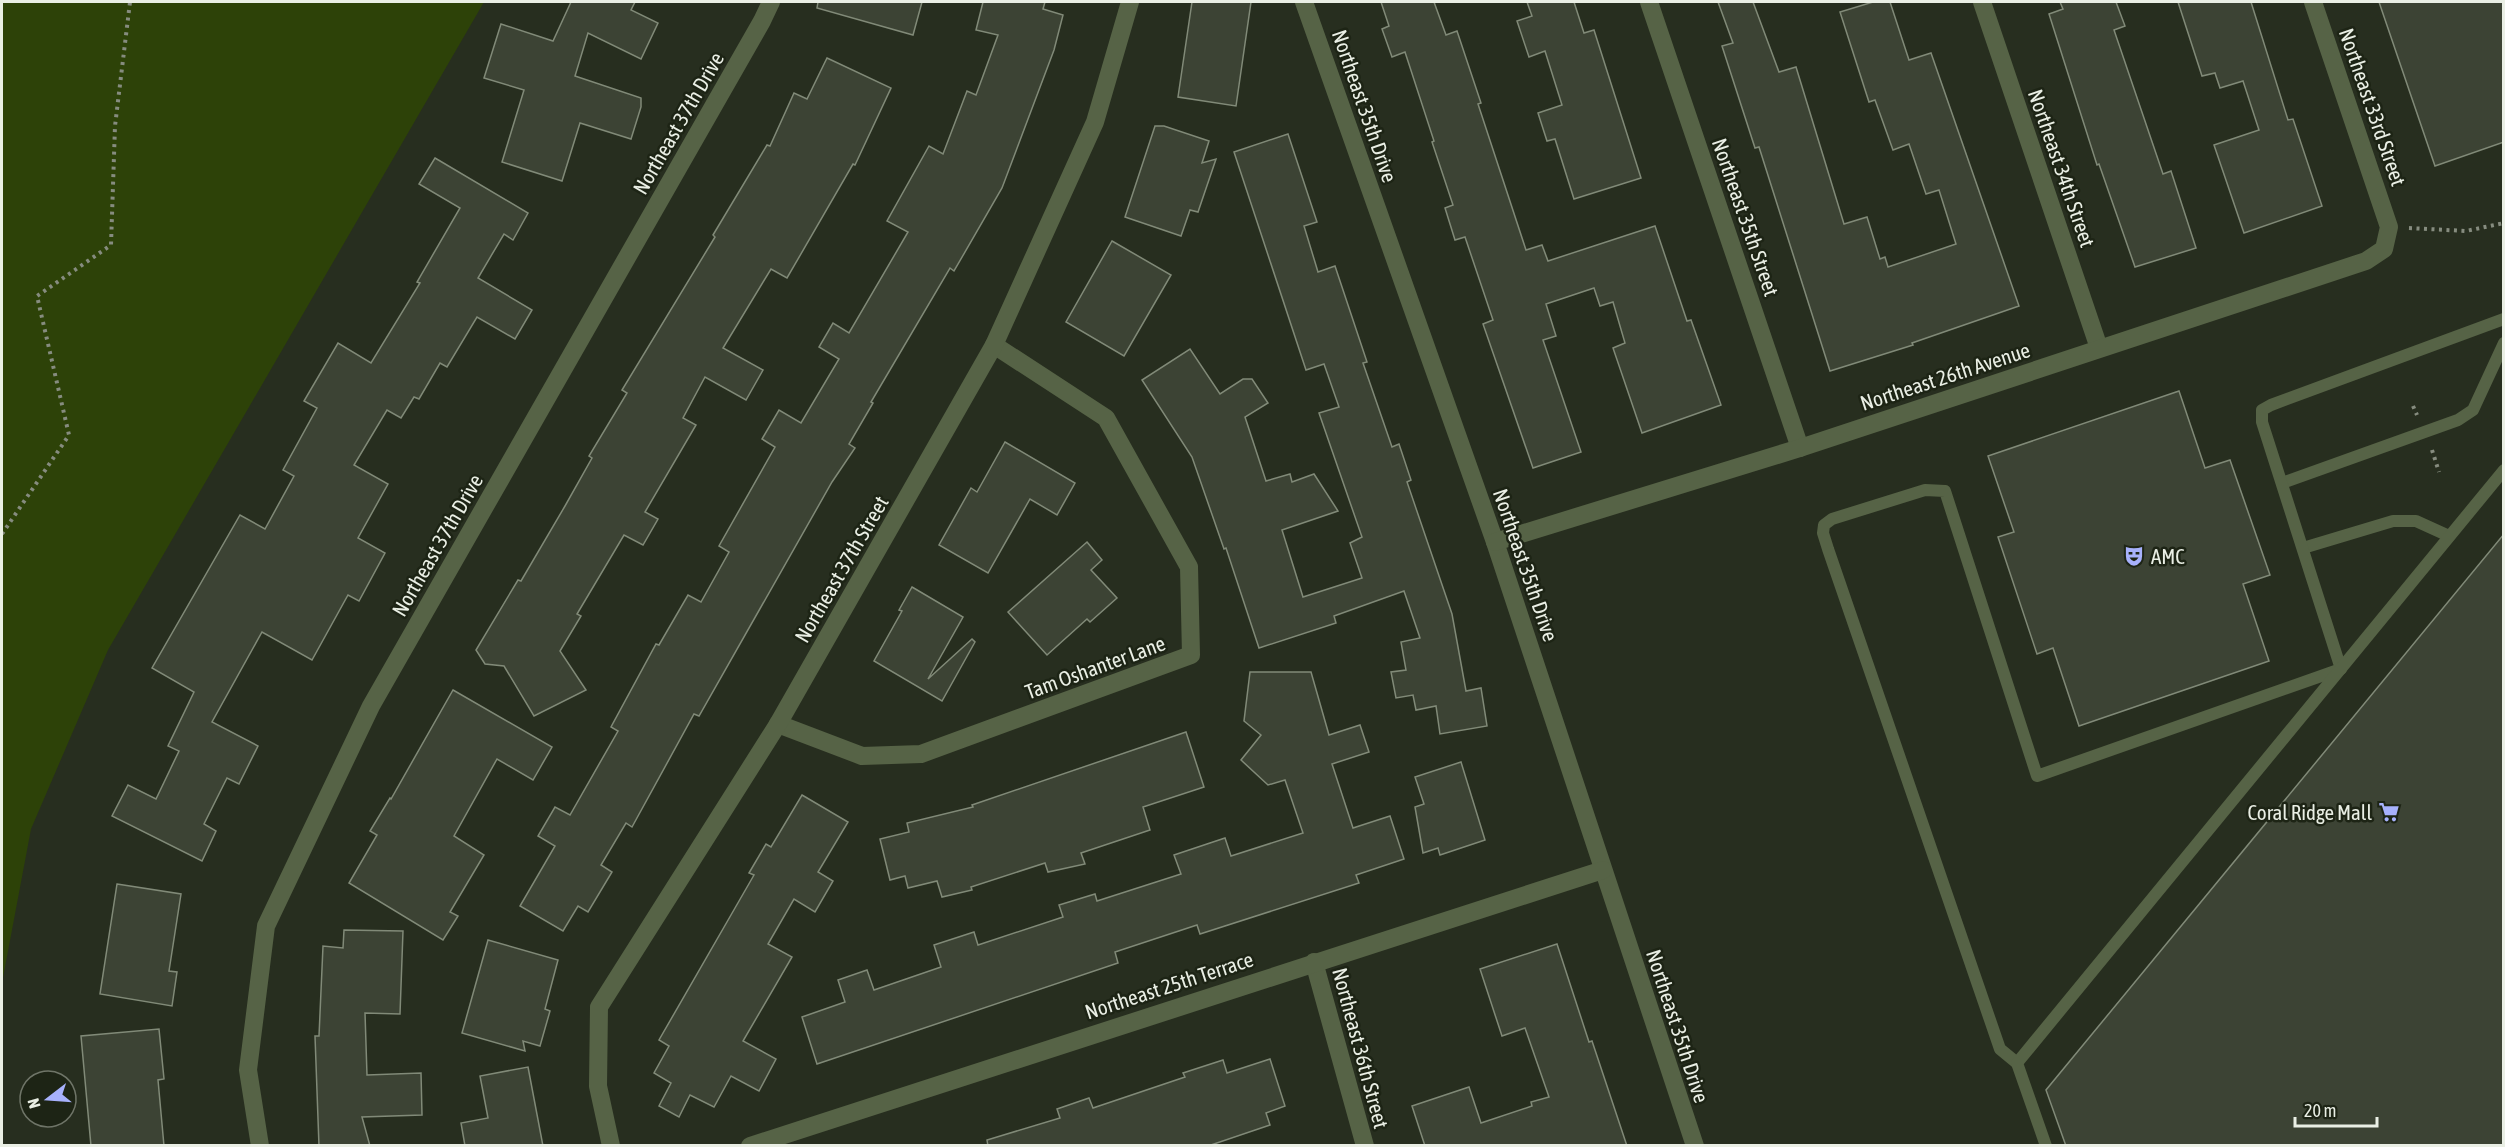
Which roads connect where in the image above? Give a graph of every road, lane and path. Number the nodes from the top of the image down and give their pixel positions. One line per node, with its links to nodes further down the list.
1 (130, 2): 17 (path)
2 (771, 2): 26 (street, Northeast 37th Drive)
3 (1130, 2): 12 (street, Northeast 37th Street)
4 (1304, 2): 19 (street, Northeast 35th Drive)
5 (1649, 2): 14 (street, Northeast 35th Street)
6 (1982, 2): 13 (street, Northeast 34th Street)
7 (2313, 2): 9 (street, Northeast 33rd Street)
8 (2504, 223): 9 (path)
9 (2389, 227): 13 (street, Northeast 26th Avenue)
10 (2504, 319): 16 (lane)
11 (2504, 343): 16 (lane)
12 (994, 345): 22 (street, Northeast 37th Street); 22 (street, Tam Oshanter Lane)
13 (2099, 348): 14 (street, Northeast 26th Avenue)
14 (1800, 448): 19 (street, Northeast 26th Avenue)
15 (2504, 470): 18 (lane)
16 (2282, 483): 20 (lane)
17 (2, 534)
18 (2449, 536): 20 (lane); 21 (lane)
19 (1495, 542): 23 (street, Northeast 35th Drive)
20 (2302, 548): 21 (lane)
21 (2341, 669): 25 (lane); 25 (lane)
22 (778, 724): 27 (street, Northeast 37th Street)
23 (1603, 870): 24 (street, Northeast 25th Terrace); 30 (street, Northeast 35th Drive)
24 (1314, 962): 28 (street, Northeast 25th Terrace); 29 (street, Northeast 36th Street)
25 (2017, 1063): 31 (lane)
26 (260, 1146)
27 (611, 1146)
28 (750, 1146)
29 (1365, 1146)
30 (1695, 1146)
31 (2046, 1146)

